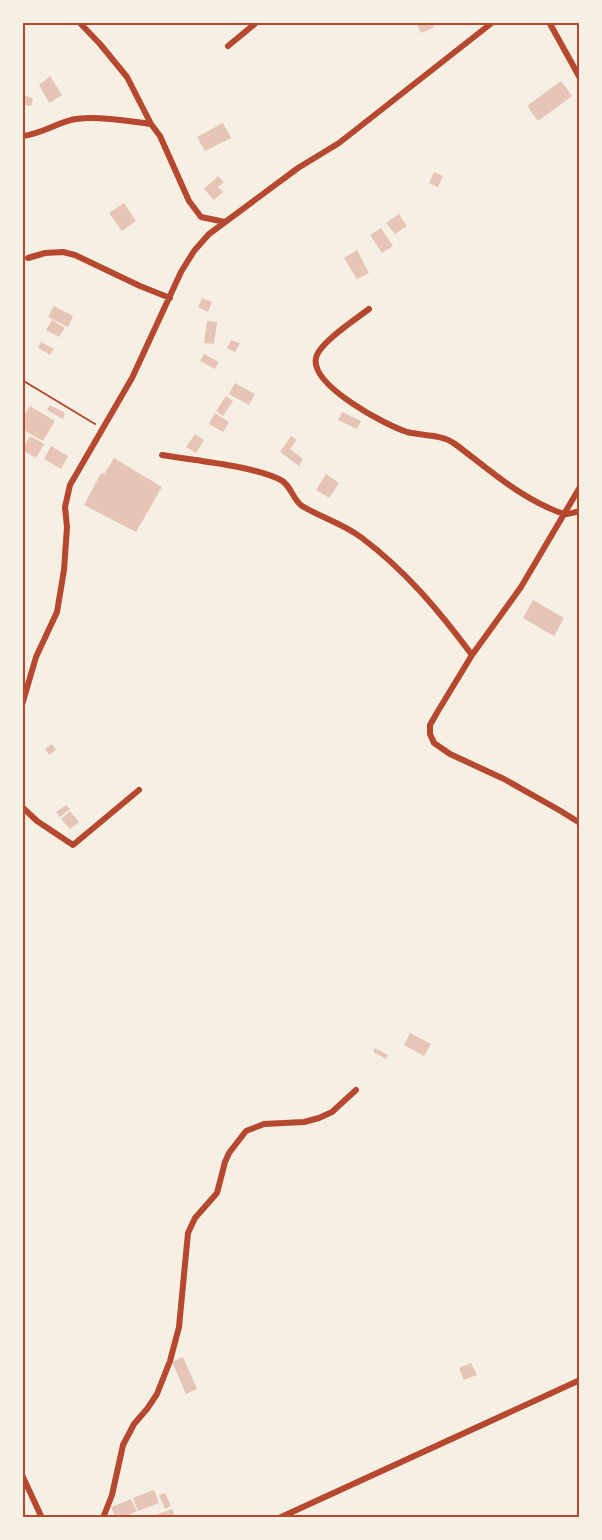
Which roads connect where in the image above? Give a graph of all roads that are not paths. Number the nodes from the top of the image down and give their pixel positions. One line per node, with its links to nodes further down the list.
1 (79, 22): 8 (street)
2 (257, 22): 6 (street)
3 (493, 22): 5 (street)
4 (549, 22): 7 (street)
5 (485, 25): 10 (street)
6 (228, 46)
7 (579, 78)
8 (151, 124): 9 (street); 10 (street)
9 (22, 136)
10 (225, 222): 12 (street)
11 (28, 258): 12 (street)
12 (170, 298): 19 (street)
13 (369, 309): 17 (street)
14 (162, 455): 18 (street)
15 (579, 487): 17 (street)
16 (579, 511): 17 (street)
17 (564, 514): 18 (street)
18 (472, 655): 22 (street)
19 (22, 705)
20 (139, 790): 21 (street)
21 (22, 807)
22 (579, 823)
23 (356, 1090): 27 (street)
24 (579, 1380): 28 (street)
25 (22, 1475): 26 (street)
26 (42, 1518)
27 (103, 1518)
28 (279, 1518)

